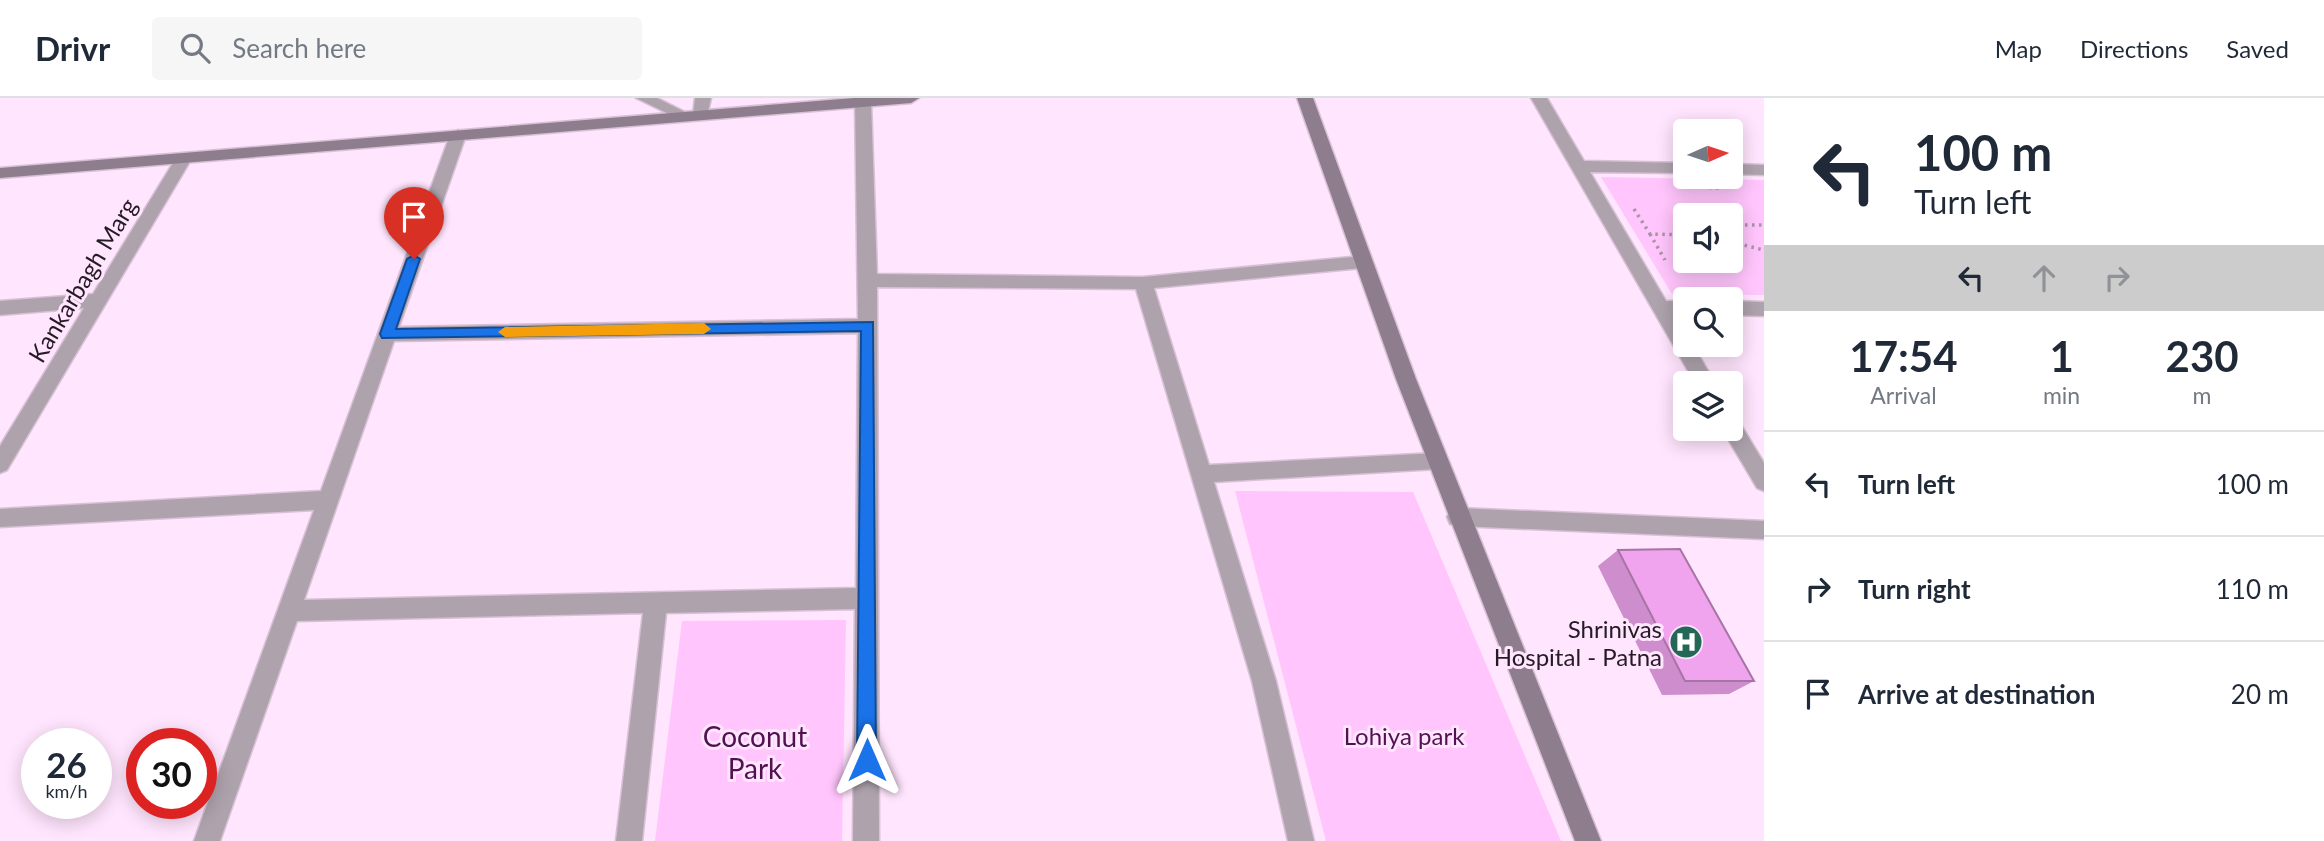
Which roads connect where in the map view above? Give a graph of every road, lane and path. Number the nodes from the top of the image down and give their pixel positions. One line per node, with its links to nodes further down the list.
1 (644, 98): 7 (street)
2 (911, 98): 5 (street)
3 (1305, 98): 22 (street)
4 (1539, 98): 10 (street)
5 (863, 102): 6 (street); 24 (street)
6 (702, 106): 7 (street)
7 (683, 115): 8 (street)
8 (458, 135): 9 (street); 33 (street)
9 (184, 158): 14 (street); 26 (street, Kankarbagh Marg)
10 (1577, 166): 11 (street); 27 (street)
11 (1673, 168)
12 (1743, 169): 13 (street)
13 (1764, 170)
14 (0, 173)
15 (1631, 204): 18 (path)
16 (1743, 225): 17 (path)
17 (1764, 225)
18 (1650, 234): 19 (path); 23 (path)
19 (1673, 235)
20 (1743, 245): 21 (path)
21 (1764, 250)
22 (1362, 262): 25 (street); 36 (street)
23 (1668, 267)
24 (868, 280): 25 (street); 32 (street)
25 (1143, 283): 38 (street)
26 (98, 300): 28 (street); 37 (street, Kankarbagh Marg)
27 (1660, 307): 29 (street); 34 (street)
28 (0, 308)
29 (1673, 308)
30 (1743, 308): 31 (street)
31 (1764, 309)
32 (868, 326): 33 (street); 44 (street)
33 (387, 334): 40 (street)
34 (1698, 371)
35 (1740, 441): 39 (street)
36 (1437, 461): 38 (street); 41 (street)
37 (0, 464)
38 (1201, 474): 50 (street)
39 (1764, 482)
40 (329, 500): 42 (street); 46 (street)
41 (1458, 517): 43 (street); 51 (street)
42 (0, 518)
43 (1764, 530)
44 (868, 598): 45 (street); 49 (street)
45 (656, 603): 46 (street); 48 (street)
46 (290, 611): 47 (street)
47 (207, 841)
48 (629, 841)
49 (866, 841)
50 (1301, 841)
51 (1588, 841)

